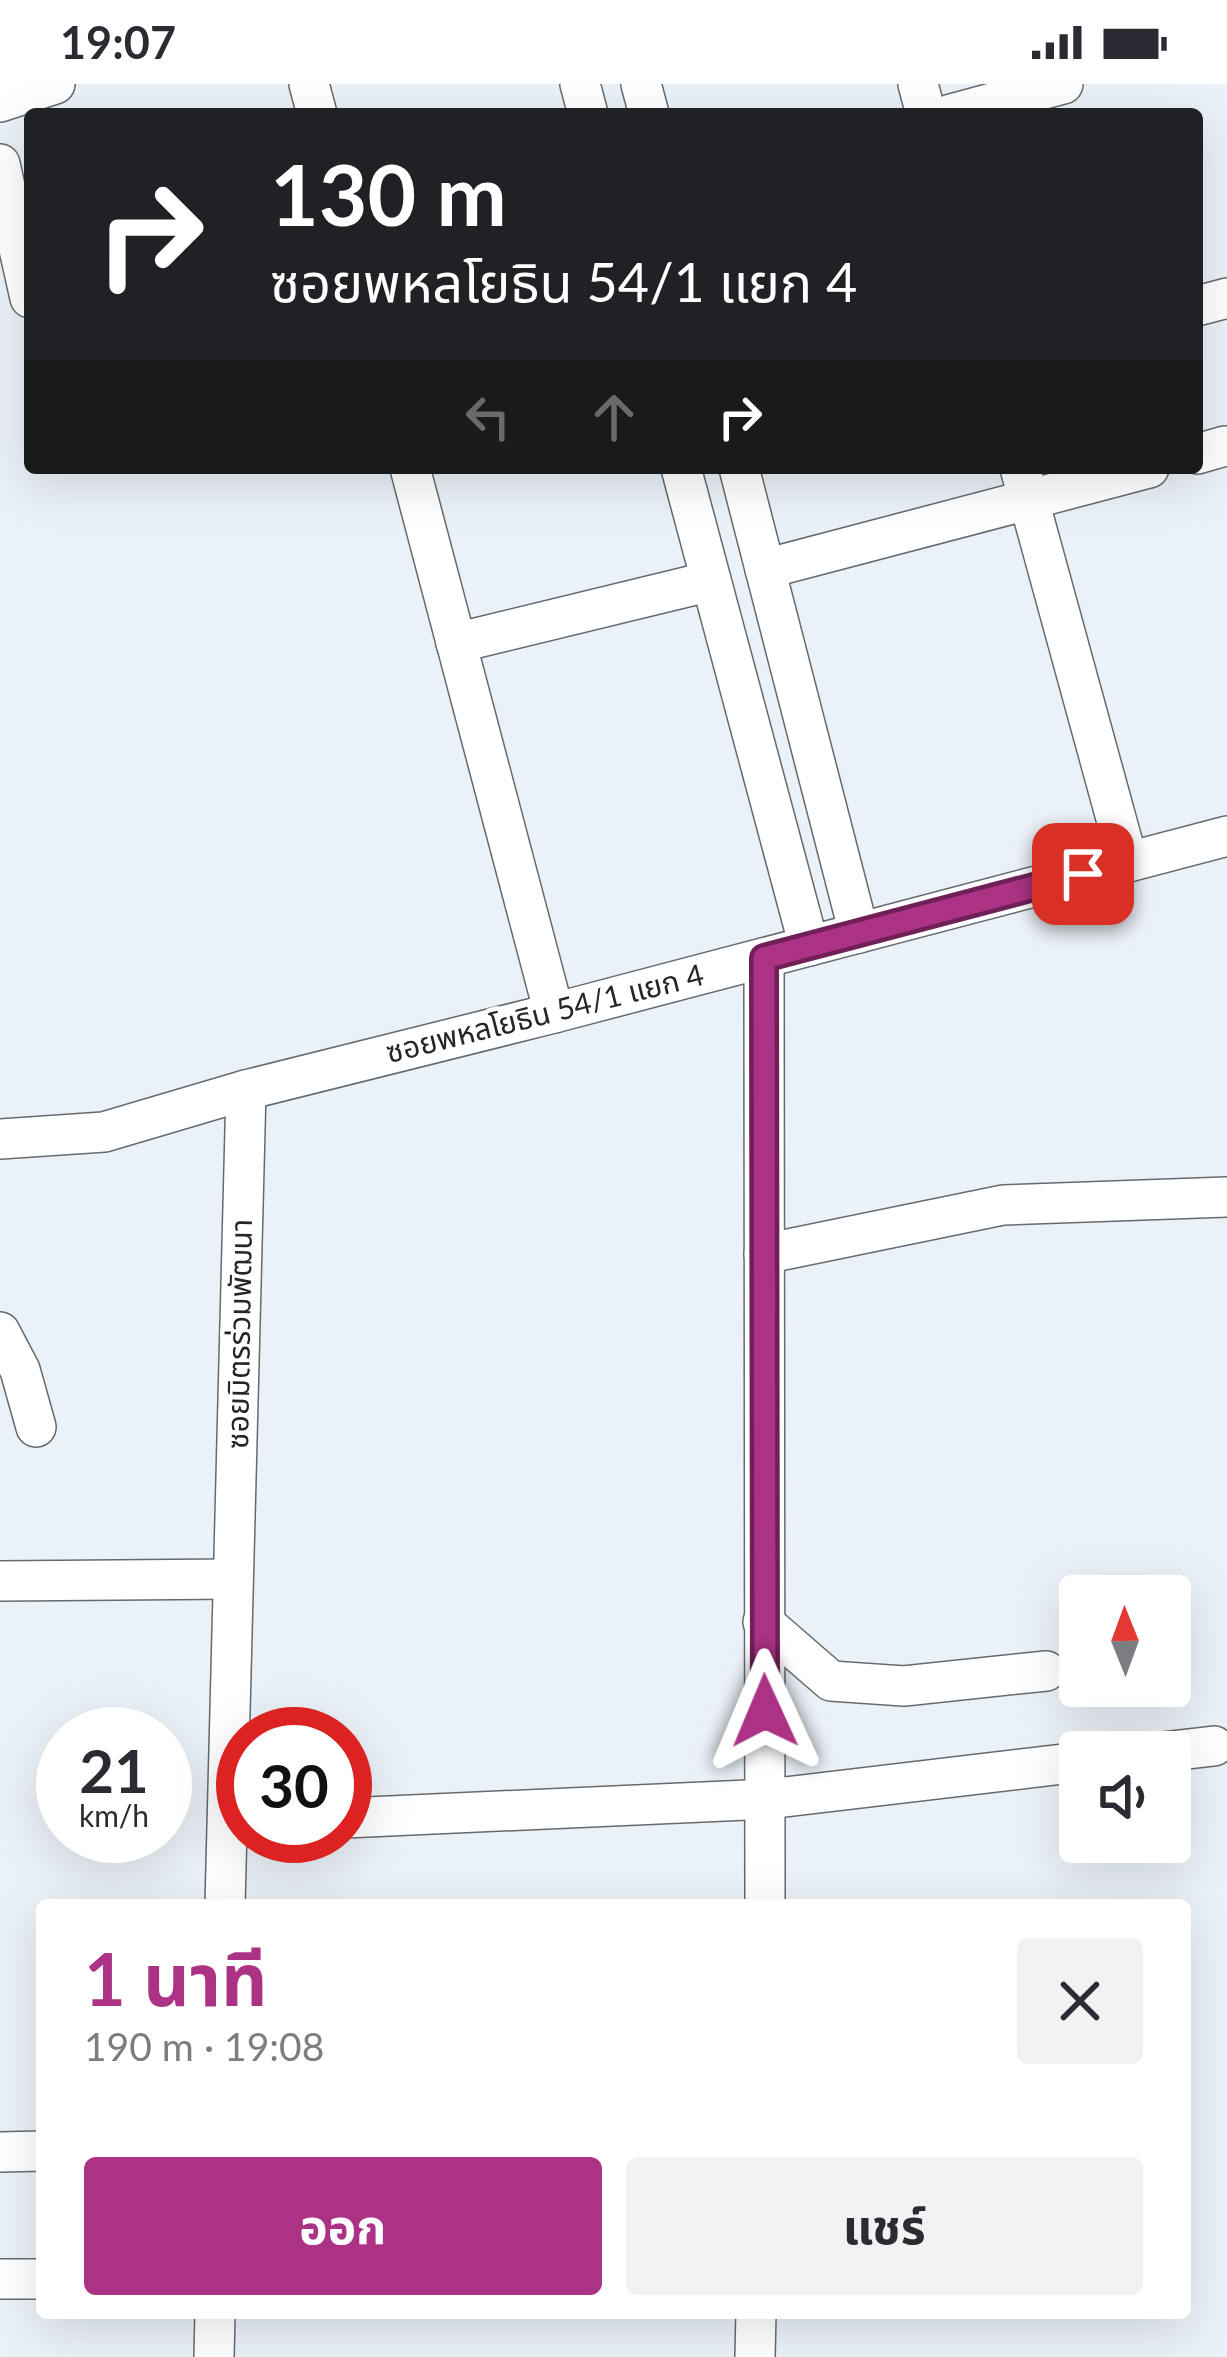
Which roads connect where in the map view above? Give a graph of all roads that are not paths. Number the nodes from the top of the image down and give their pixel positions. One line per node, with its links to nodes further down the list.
1 (55, 84): 3 (street)
2 (1063, 84): 4 (street)
3 (0, 102)
4 (973, 108)
5 (0, 164): 6 (street)
6 (24, 271)
7 (412, 474): 14 (street)
8 (684, 474): 13 (street)
9 (741, 474): 12 (street)
10 (1105, 474): 11 (street)
11 (1024, 485): 12 (street); 18 (street)
12 (765, 569): 15 (street)
13 (711, 581): 14 (street); 16 (street)
14 (456, 643): 22 (street)
15 (829, 818): 16 (street); 19 (street)
16 (778, 832): 20 (street)
17 (1227, 836): 18 (street, ซอยพหลโยธิน 54/1 แยก 4)
18 (1128, 862): 19 (street, ซอยพหลโยธิน 54/1 แยก 4)
19 (859, 933): 20 (street, ซอยพหลโยธิน 54/1 แยก 4)
20 (809, 946): 21 (street, ซอยพหลโยธิน 54/1 แยก 4)
21 (764, 958): 22 (street, ซอยพหลโยธิน 54/1 แยก 4); 26 (street)
22 (554, 1013): 23 (street, ซอยพหลโยธิน 54/1 แยก 4)
23 (246, 1090): 24 (street, ซอยพหลโยธิน 54/1 แยก 4); 29 (street, ซอยมิตรร่วมพัฒนา)
24 (0, 1138)
25 (1227, 1197): 26 (street)
26 (764, 1254): 31 (street)
27 (0, 1332): 28 (street)
28 (36, 1427)
29 (233, 1579): 30 (street); 33 (street, ซอยมิตรร่วมพัฒนา)
30 (0, 1582)
31 (763, 1622): 32 (street); 37 (street)
32 (1046, 1671)
33 (234, 1707)
34 (1214, 1746): 35 (street)
35 (1191, 1749)
36 (1059, 1764): 37 (street)
37 (768, 1799): 38 (street); 41 (street)
38 (372, 1817)
39 (230, 1863): 40 (street, ซอยมิตรร่วมพัฒนา)
40 (226, 1899)
41 (765, 1899)
42 (36, 2150): 43 (street)
43 (0, 2152)
44 (0, 2279): 45 (street)
45 (36, 2279)
46 (215, 2319): 48 (street)
47 (756, 2319): 49 (street)
48 (214, 2357)
49 (755, 2357)

